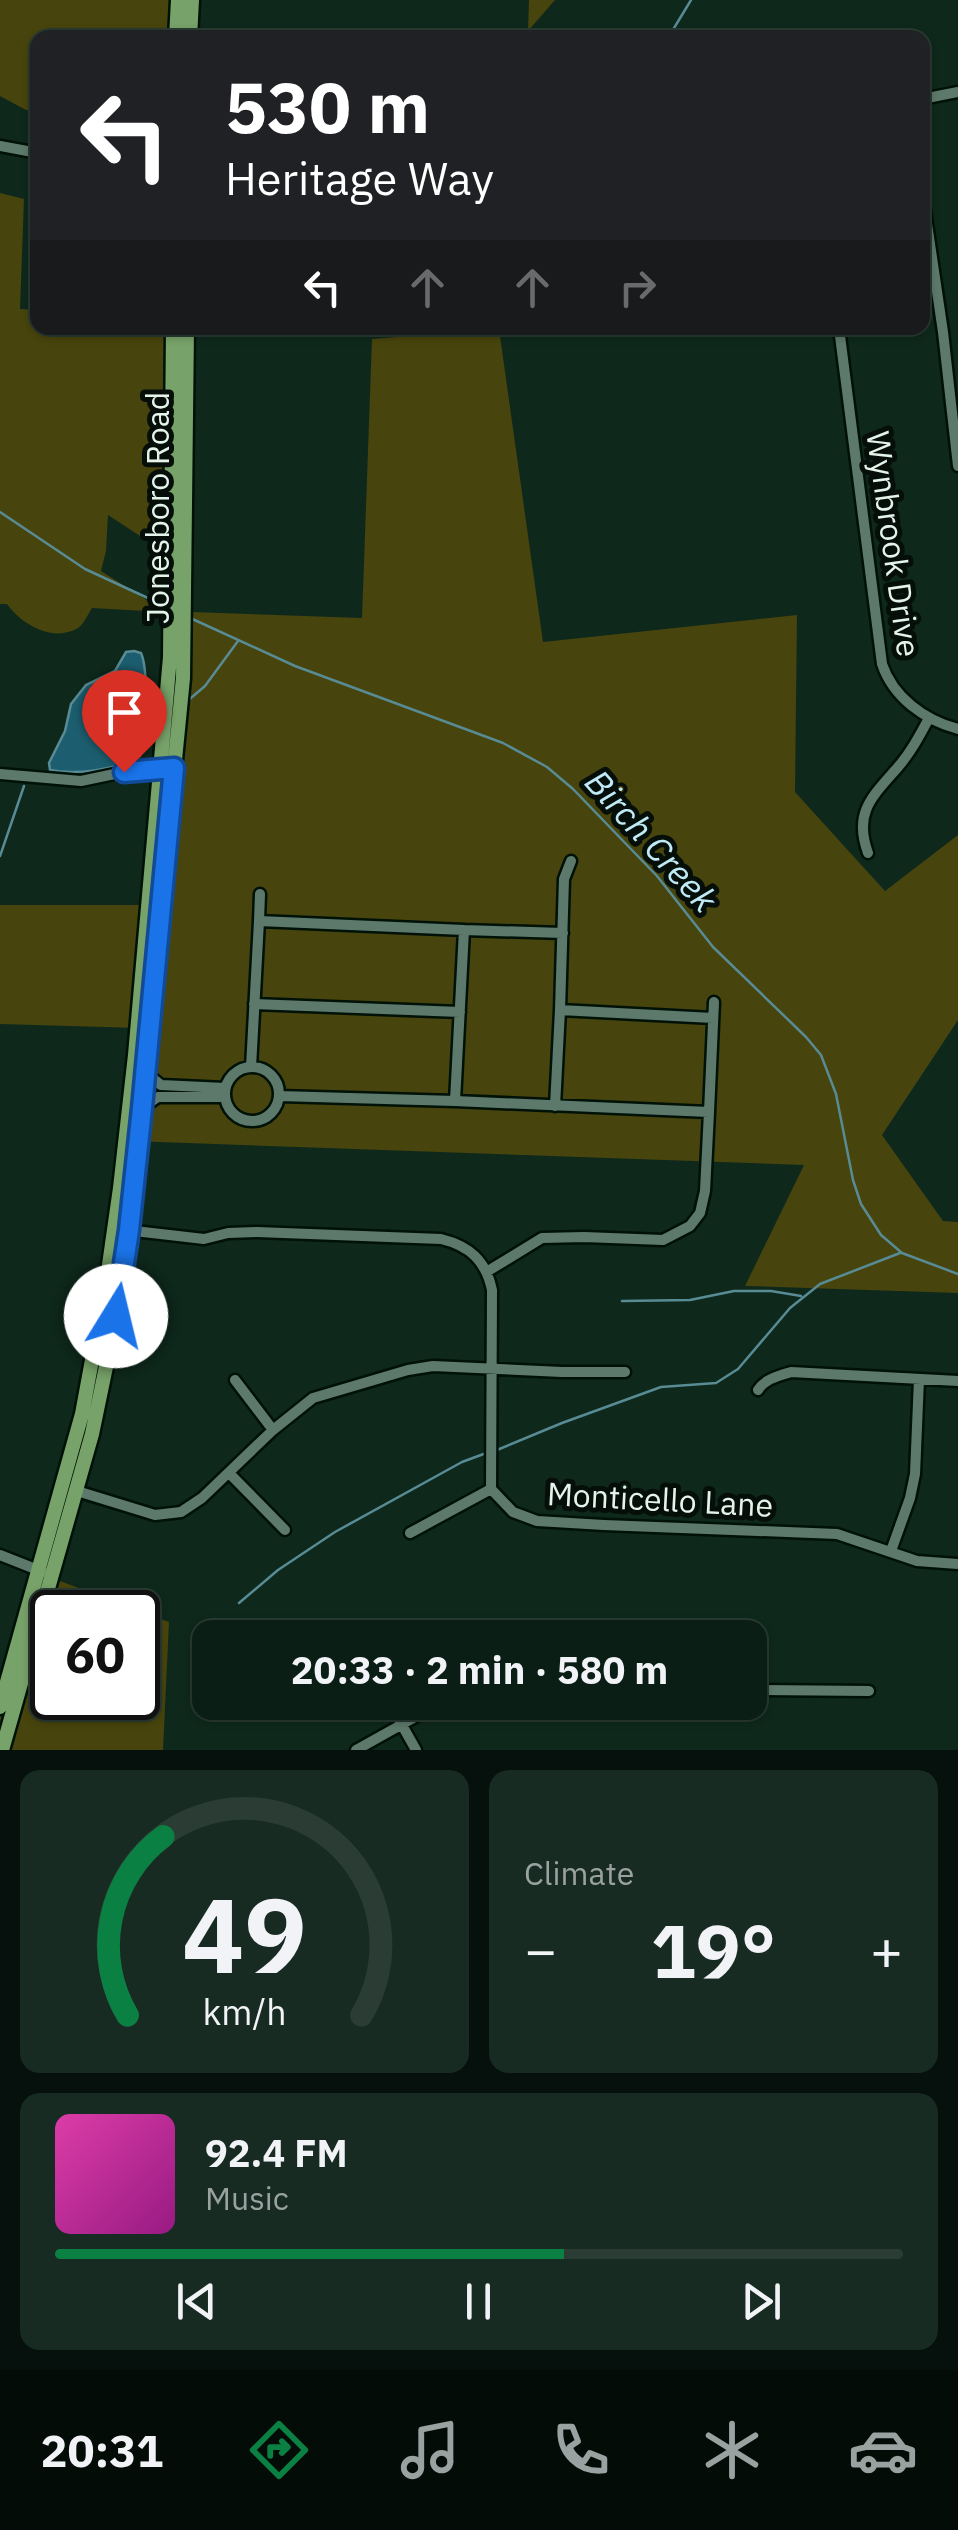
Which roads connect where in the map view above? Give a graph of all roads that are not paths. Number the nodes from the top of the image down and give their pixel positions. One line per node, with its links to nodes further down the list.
1 (178, 0): 3 (main road)
2 (192, 0): 4 (main road)
3 (176, 30)
4 (190, 30)
5 (958, 92): 6 (street)
6 (930, 98)
7 (0, 146): 8 (street)
8 (30, 151)
9 (930, 244): 13 (street)
10 (173, 335): 16 (main road, Jonesboro Road)
11 (187, 335): 16 (main road, Jonesboro Road)
12 (840, 335): 14 (street, Wynbrook Drive)
13 (958, 466)
14 (928, 718): 15 (street, Wynbrook Drive); 18 (street)
15 (958, 729)
16 (168, 768): 17 (street); 30 (main road, Jonesboro Road); 37 (main road, Jonesboro Road)
17 (0, 774)
18 (868, 854)
19 (571, 862): 23 (street)
20 (260, 894): 21 (street)
21 (260, 920): 22 (street); 25 (street)
22 (464, 930): 23 (street); 27 (street)
23 (562, 933): 26 (street)
24 (714, 1002): 28 (street)
25 (254, 1004): 27 (street); 29 (street)
26 (560, 1010): 28 (street); 34 (street)
27 (460, 1012): 33 (street)
28 (714, 1018): 36 (street)
29 (251, 1067): 31 (street); 32 (street)
30 (146, 1073): 31 (street); 35 (main road, Jonesboro Road)
31 (225, 1093): 32 (street); 35 (street)
32 (279, 1096): 33 (street)
33 (456, 1101): 34 (street)
34 (555, 1106): 36 (street)
35 (142, 1108): 37 (main road, Jonesboro Road)
36 (709, 1112): 38 (street)
37 (122, 1230): 38 (street); 48 (main road, Jonesboro Road); 54 (main road, Jonesboro Road)
38 (488, 1270): 39 (street)
39 (491, 1368): 40 (street); 45 (street); 47 (street)
40 (625, 1372)
41 (234, 1380): 45 (street)
42 (920, 1380): 43 (street); 44 (street); 51 (street)
43 (958, 1381)
44 (758, 1390)
45 (273, 1430): 46 (street)
46 (229, 1474): 48 (street); 49 (street)
47 (491, 1490): 50 (street); 51 (street, Monticello Lane)
48 (77, 1491): 54 (main road, Jonesboro Road)
49 (285, 1530)
50 (410, 1533)
51 (892, 1551): 53 (street, Monticello Lane)
52 (0, 1555): 54 (street)
53 (958, 1564)
54 (46, 1573): 57 (main road, Jonesboro Road); 61 (main road, Jonesboro Road)
55 (767, 1690): 56 (street)
56 (869, 1692)
57 (0, 1707)
58 (398, 1720): 60 (street)
59 (408, 1720): 60 (street)
60 (400, 1724): 62 (street); 63 (street)
61 (2, 1750)
62 (356, 1750)
63 (416, 1750)

